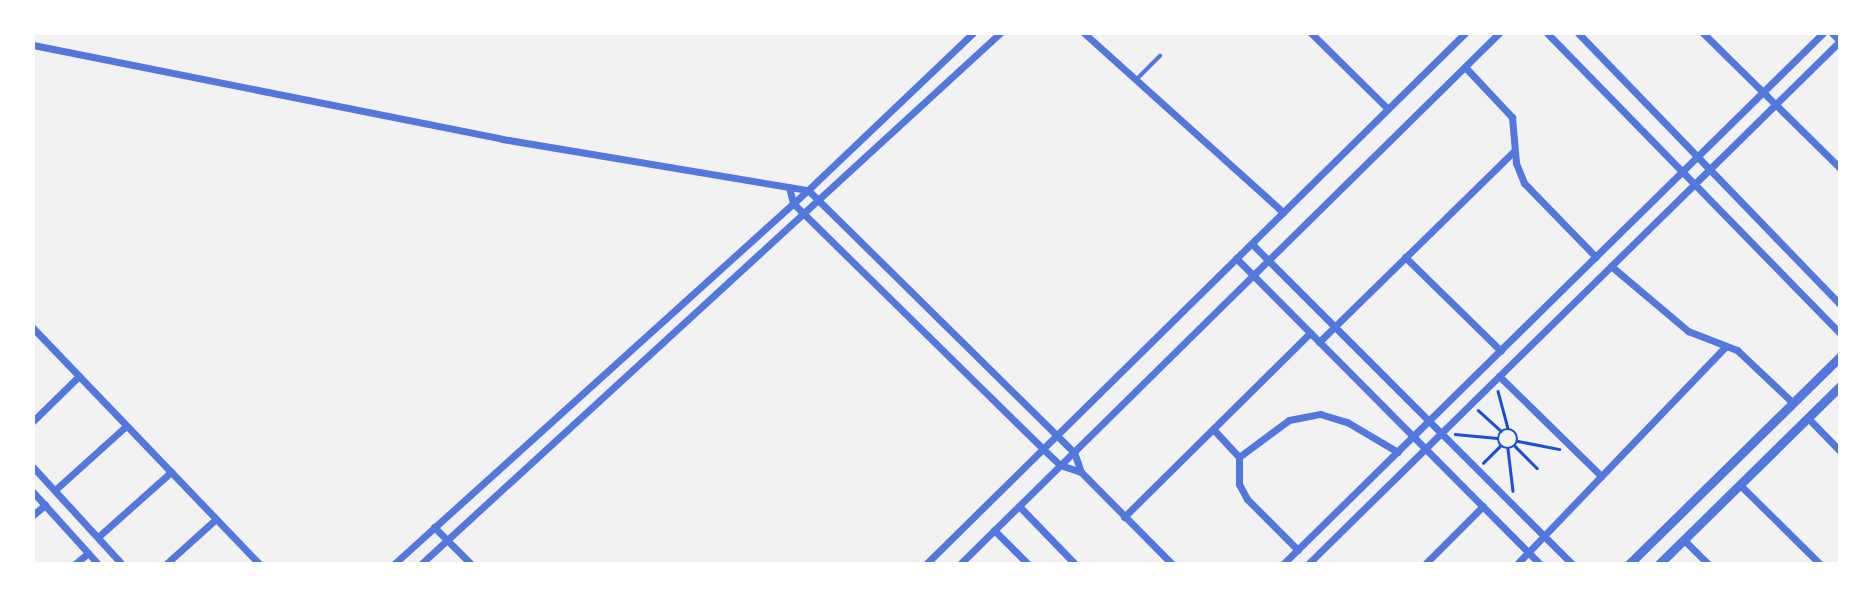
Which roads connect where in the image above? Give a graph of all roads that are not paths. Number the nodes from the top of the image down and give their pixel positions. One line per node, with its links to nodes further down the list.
1 (973, 33): 27 (street)
2 (1000, 33): 28 (street)
3 (1084, 33): 16 (street)
4 (1311, 33): 19 (street)
5 (1465, 33): 19 (street)
6 (1499, 33): 15 (street)
7 (1547, 33): 24 (street)
8 (1578, 33): 21 (street)
9 (1703, 33): 17 (street)
10 (1824, 33): 17 (street)
11 (1832, 33): 12 (street)
12 (1840, 41): 18 (street)
13 (33, 46): 26 (street)
14 (1160, 56): 16 (lane)
15 (1465, 67): 20 (street); 36 (street)
16 (1136, 80): 30 (street)
17 (1763, 93): 18 (street); 21 (street)
18 (1775, 104): 22 (street); 23 (street)
19 (1387, 108): 30 (street)
20 (1514, 151): 33 (street); 34 (street)
21 (1698, 157): 23 (street); 24 (street)
22 (1840, 168)
23 (1709, 169): 25 (street); 39 (street)
24 (1682, 172): 25 (street); 34 (street)
25 (1694, 184): 37 (street); 43 (street)
26 (789, 187): 27 (street); 29 (street)
27 (808, 190): 28 (street); 29 (street)
28 (821, 200): 31 (street); 58 (street)
29 (793, 203): 31 (street); 80 (street)
30 (1283, 212): 32 (street)
31 (804, 215): 60 (street); 84 (street)
32 (1252, 244): 35 (street); 36 (street)
33 (1405, 257): 40 (street); 46 (street)
34 (1597, 257): 46 (street)
35 (1237, 258): 38 (street); 58 (street)
36 (1267, 259): 38 (street); 40 (street)
37 (1611, 266): 45 (street); 49 (street)
38 (1251, 274): 42 (street); 63 (street)
39 (1840, 304)
40 (1335, 327): 44 (street); 54 (street)
41 (33, 328): 48 (street)
42 (1310, 333): 44 (street); 56 (street)
43 (1840, 333)
44 (1319, 342): 59 (street)
45 (1726, 346): 51 (street); 70 (street)
46 (1501, 351): 54 (street)
47 (1840, 357): 51 (street)
48 (79, 376): 53 (street); 55 (street)
49 (1497, 378): 57 (street); 70 (street)
50 (1840, 386): 52 (street)
51 (1793, 403): 108 (street)
52 (1808, 418): 62 (street); 71 (street)
53 (33, 421)
54 (1429, 421): 57 (street); 59 (street)
55 (126, 426): 68 (street); 72 (street)
56 (1213, 429): 65 (street); 78 (street)
57 (1441, 433): 61 (street); 82 (street)
58 (1057, 435): 60 (street); 63 (street)
59 (1413, 436): 61 (street); 64 (street)
60 (1043, 449): 66 (street); 98 (street)
61 (1425, 449): 76 (street); 89 (street)
62 (1840, 451)
63 (1074, 452): 66 (street); 69 (street)
64 (1398, 452): 65 (street); 86 (street)
65 (1239, 457): 86 (street)
66 (1060, 466): 69 (street); 75 (street)
67 (33, 467): 72 (street)
68 (171, 472): 79 (street); 83 (street)
69 (1081, 472): 78 (street)
70 (1601, 476): 82 (street)
71 (1740, 485): 85 (street); 111 (street)
72 (55, 490): 83 (street)
73 (33, 492): 74 (street)
74 (45, 505): 77 (street); 88 (street)
75 (1019, 506): 81 (street); 101 (street)
76 (1483, 506): 87 (street); 104 (street)
77 (33, 515)
78 (1124, 517): 102 (street)
79 (216, 519): 93 (street); 94 (street)
80 (434, 527): 84 (street); 95 (street)
81 (994, 530): 99 (street); 100 (street)
82 (1544, 536): 87 (street); 107 (street)
83 (98, 537): 92 (street)
84 (447, 540): 96 (street); 97 (street)
85 (1684, 540): 109 (street); 110 (street)
86 (1298, 550): 103 (street)
87 (1528, 552): 105 (street); 106 (street)
88 (88, 553): 90 (street); 91 (street)
89 (1314, 562)
90 (75, 564)
91 (98, 564)
92 (122, 564)
93 (166, 564)
94 (258, 564)
95 (394, 564)
96 (421, 564)
97 (471, 564)
98 (926, 564)
99 (960, 564)
100 (1028, 564)
101 (1075, 564)
102 (1172, 564)
103 (1283, 564)
104 (1425, 564)
105 (1517, 564)
106 (1540, 564)
107 (1572, 564)
108 (1629, 564)
109 (1660, 564)
110 (1708, 564)
111 (1820, 564)

